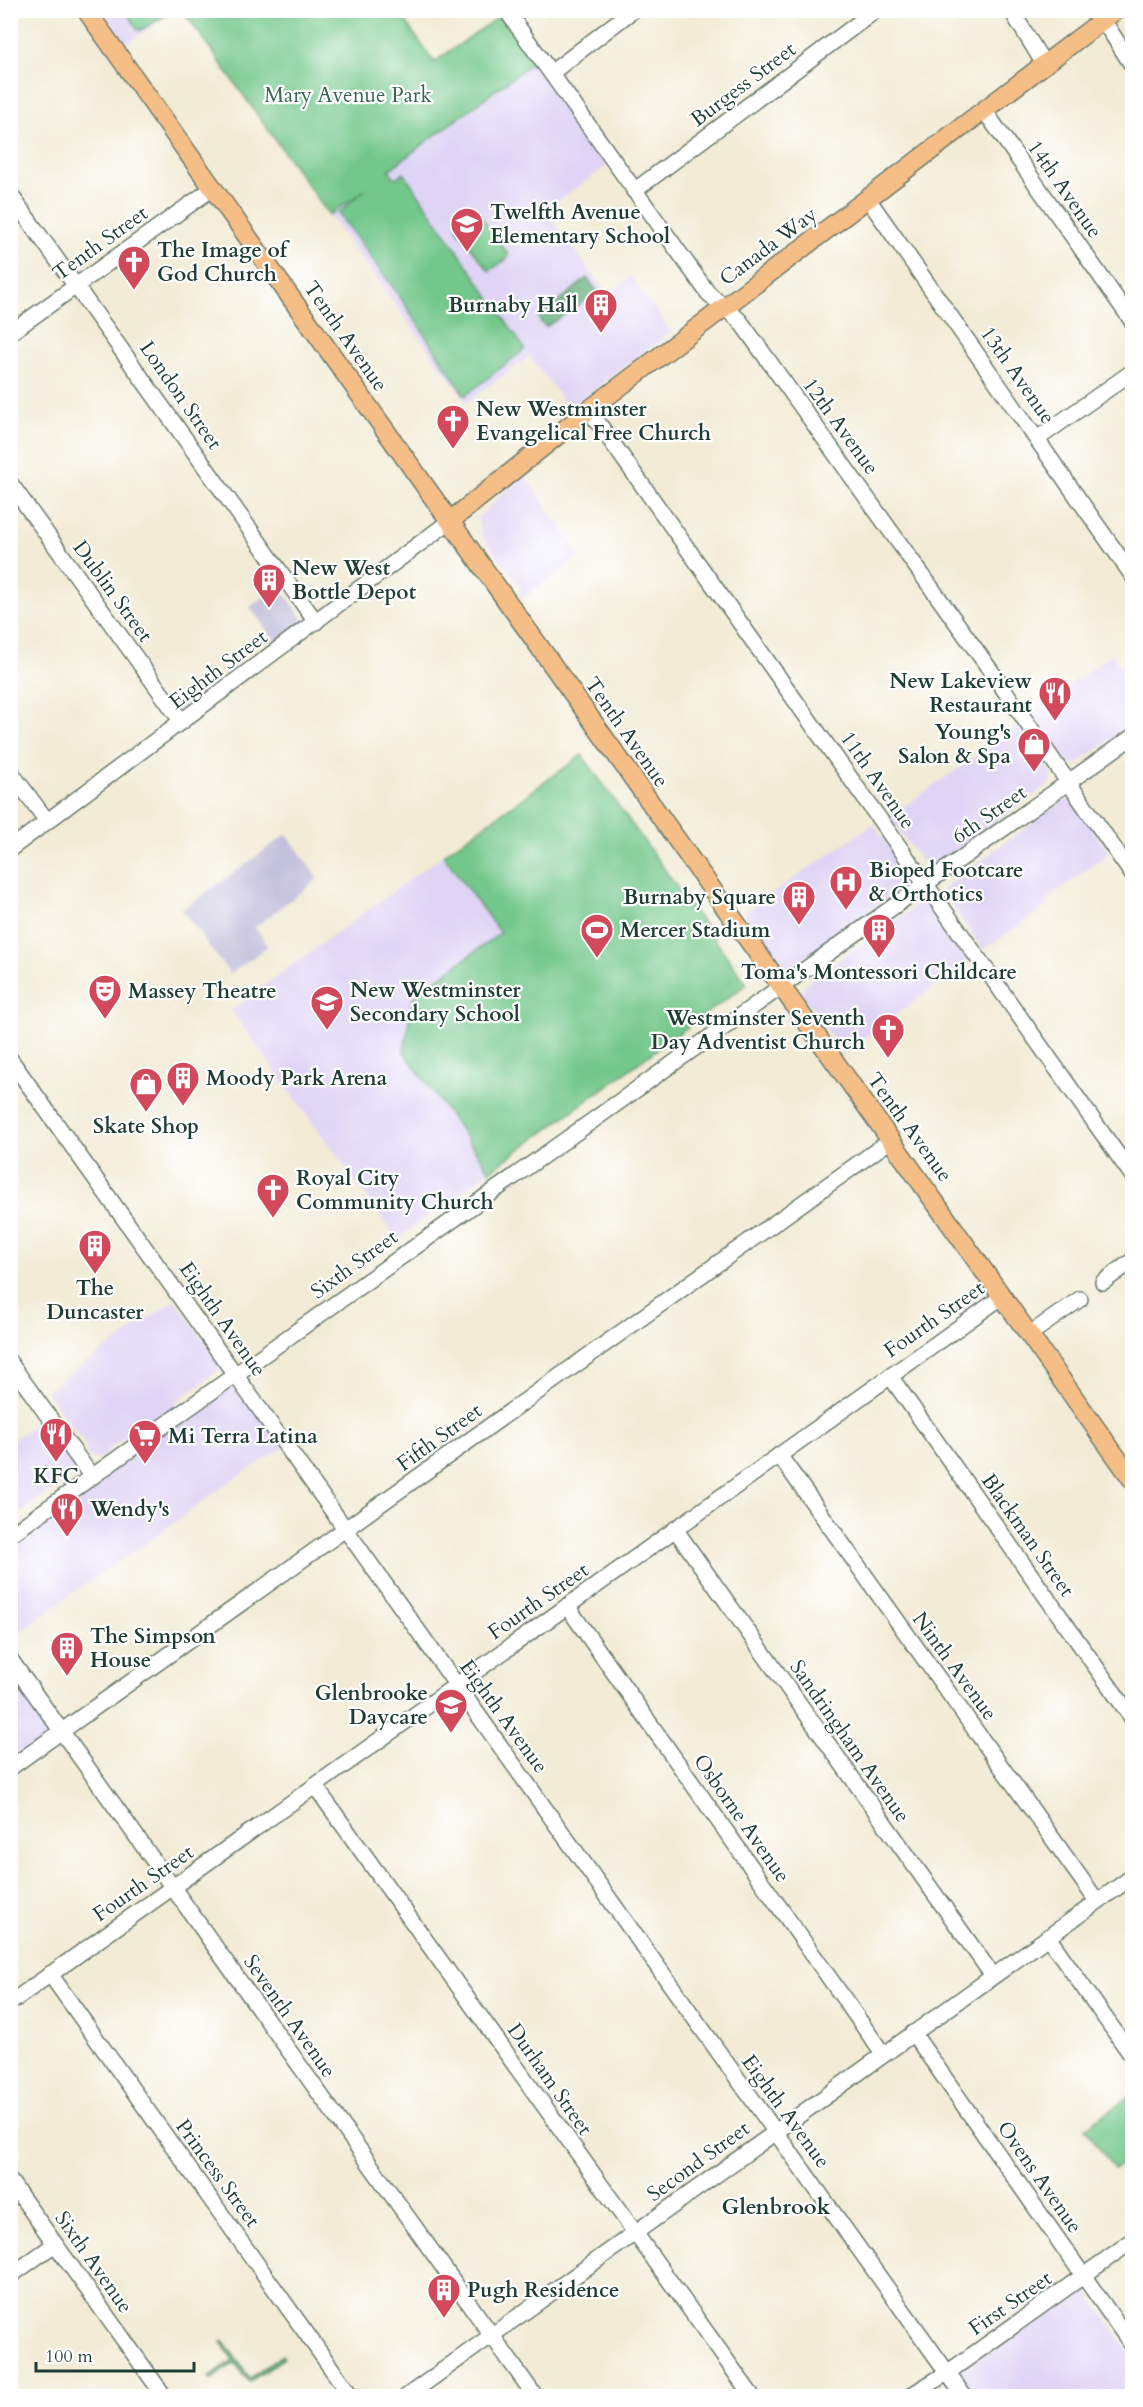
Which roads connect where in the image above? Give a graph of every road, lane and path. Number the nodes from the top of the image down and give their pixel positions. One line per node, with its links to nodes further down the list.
1 (86, 10): 11 (main road, Tenth Avenue)
2 (506, 10): 9 (street, 12th Avenue)
3 (633, 10): 9 (street)
4 (876, 10): 12 (street, Burgess Street)
5 (1011, 10): 7 (street)
6 (1109, 15): 7 (main road, Canada Way); 8 (street)
7 (1044, 64): 10 (main road, Canada Way)
8 (1132, 65)
9 (551, 73): 12 (street, 12th Avenue)
10 (984, 110): 14 (main road, Canada Way); 17 (street, 14th Avenue)
11 (213, 188): 15 (street, Tenth Street); 23 (main road, Tenth Avenue)
12 (634, 191): 16 (street, 12th Avenue)
13 (10, 194): 15 (street, London Street)
14 (868, 199): 16 (main road, Canada Way); 21 (street, 13th Avenue)
15 (77, 285): 18 (street, Tenth Street); 25 (street, London Street)
16 (724, 308): 20 (main road, Canada Way); 29 (street, 12th Avenue)
17 (1132, 321)
18 (10, 333)
19 (1132, 372): 21 (street)
20 (589, 410): 23 (main road, Canada Way); 33 (street, 11th Avenue)
21 (1037, 440): 24 (street, 13th Avenue)
22 (10, 483): 26 (street, Dublin Street)
23 (450, 521): 25 (street, Eighth Street); 34 (main road, Tenth Avenue)
24 (1132, 575)
25 (316, 622): 26 (street, Eighth Street)
26 (182, 722): 30 (street, Eighth Street)
27 (1132, 737): 29 (street, 6th Street)
28 (10, 771): 30 (street)
29 (1068, 782): 32 (street, 12th Avenue); 33 (street, 6th Street)
30 (47, 821): 31 (street, Eighth Street)
31 (10, 849)
32 (1132, 874)
33 (926, 884): 34 (street, 6th Street); 37 (street, 11th Avenue)
34 (780, 986): 36 (main road, Tenth Avenue); 44 (street, Sixth Street)
35 (10, 1059): 44 (street, Eighth Avenue)
36 (891, 1140): 40 (main road, Tenth Avenue); 49 (street, Fifth Street)
37 (1132, 1175)
38 (1132, 1261): 39 (street)
39 (1103, 1282)
40 (1003, 1296): 42 (main road, Tenth Avenue); 45 (street, Fourth Street)
41 (1080, 1299): 42 (street)
42 (1030, 1334): 48 (main road, Tenth Avenue)
43 (10, 1363): 47 (street)
44 (237, 1374): 47 (street, Sixth Street); 49 (street, Eighth Avenue)
45 (890, 1376): 46 (street, Fourth Street); 55 (street, Blackman Street)
46 (779, 1455): 50 (street, Fourth Street); 61 (street, Ninth Avenue)
47 (92, 1477): 51 (street, Sixth Street)
48 (1132, 1479)
49 (347, 1528): 54 (street, Eighth Avenue); 56 (street, Fifth Street)
50 (675, 1530): 52 (street, Fourth Street); 64 (street, Sandringham Avenue)
51 (10, 1535)
52 (567, 1606): 54 (street, Fourth Street); 67 (street, Osborne Avenue)
53 (10, 1659): 56 (street, Seventh Avenue)
54 (456, 1685): 58 (street, Fourth Street); 69 (street, Eighth Avenue)
55 (1132, 1718)
56 (61, 1732): 57 (street, Fifth Street); 60 (street, Seventh Avenue)
57 (10, 1768)
58 (315, 1786): 60 (street, Fourth Street); 71 (street, Durham Street)
59 (1132, 1876): 61 (street, Second Street)
60 (173, 1887): 63 (street, Fourth Street); 76 (street, Seventh Avenue)
61 (1097, 1901): 62 (street, Second Street)
62 (1048, 1937): 64 (street, Second Street); 68 (street)
63 (50, 1974): 65 (street, Fourth Street); 80 (street, Princess Street)
64 (993, 1976): 66 (street, Second Street)
65 (10, 2003)
66 (913, 2033): 67 (street, Second Street); 75 (street, Ovens Avenue)
67 (883, 2054): 69 (street, Second Street)
68 (1132, 2056)
69 (775, 2132): 71 (street, Second Street); 78 (street, Eighth Avenue)
70 (10, 2181): 73 (street, Sixth Avenue)
71 (633, 2233): 76 (street, Second Street); 83 (street, Durham Street)
72 (1132, 2241): 75 (street, First Street)
73 (55, 2244): 74 (street); 79 (street, Sixth Avenue)
74 (10, 2276)
75 (1084, 2276): 77 (street, Ovens Avenue); 78 (street, First Street)
76 (492, 2336): 81 (street, Second Street); 82 (street, Seventh Avenue)
77 (1132, 2345)
78 (947, 2373): 84 (street, First Street); 85 (street, Eighth Avenue)
79 (164, 2397)
80 (351, 2397)
81 (407, 2397)
82 (535, 2397)
83 (752, 2397)
84 (910, 2397)
85 (964, 2397)

